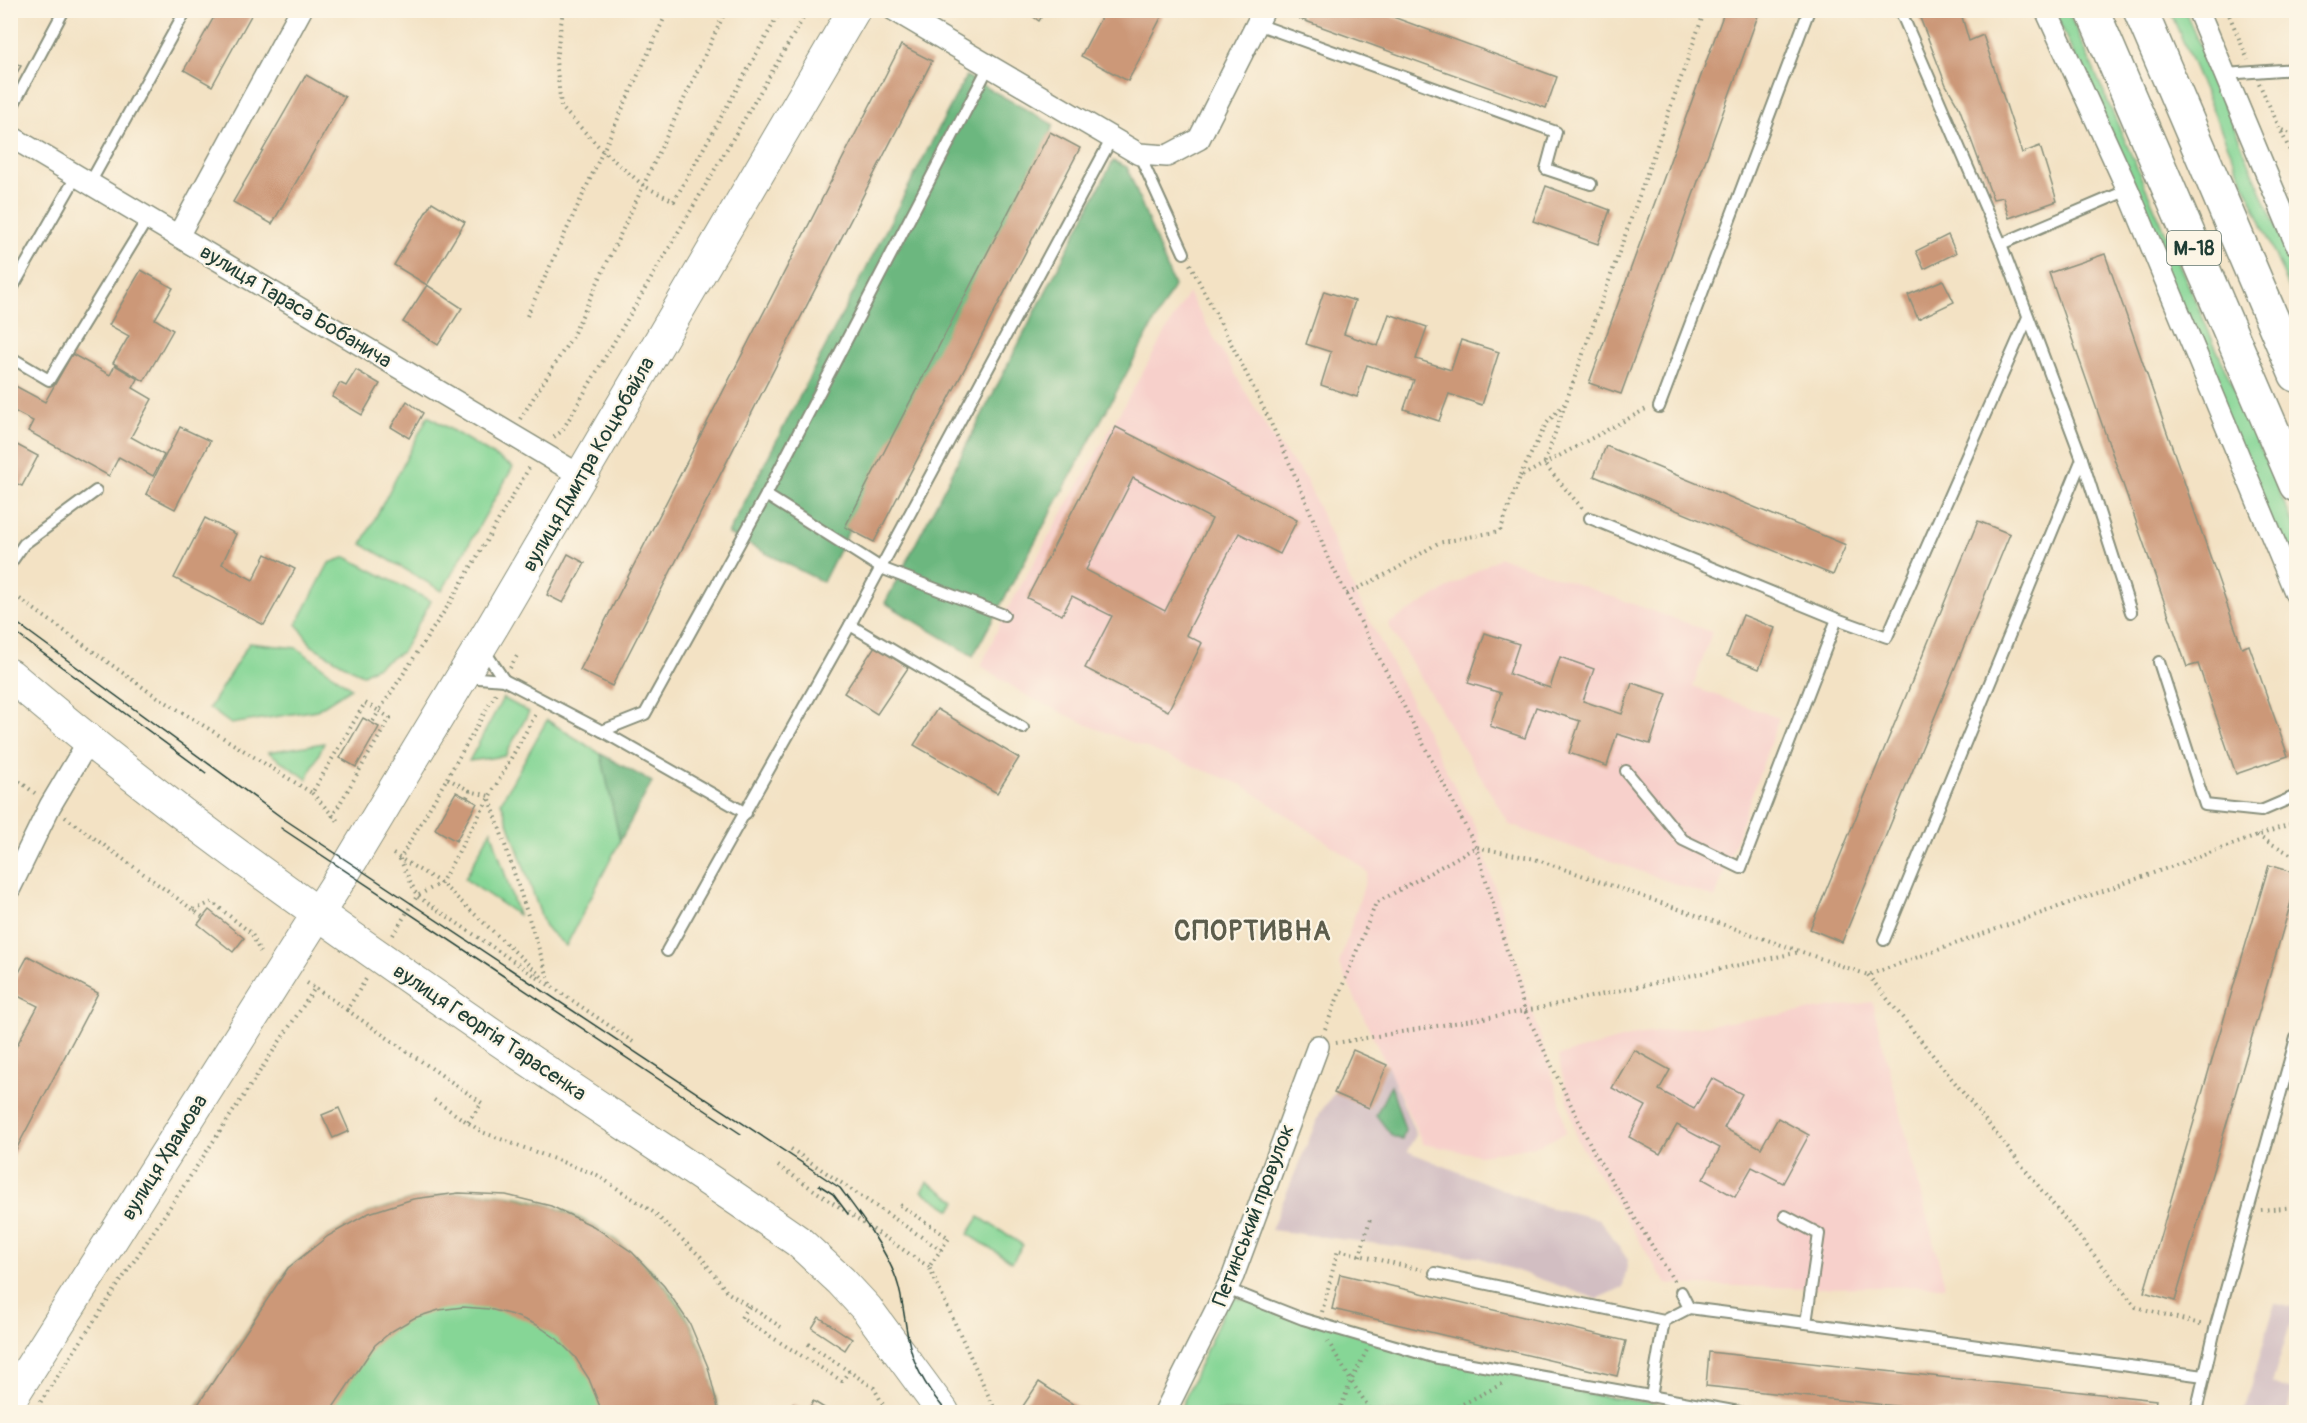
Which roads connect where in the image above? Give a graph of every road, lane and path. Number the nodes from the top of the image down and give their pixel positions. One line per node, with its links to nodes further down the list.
1 (64, 10): 22 (lane)
2 (186, 10): 29 (lane)
3 (301, 10): 34 (street)
4 (563, 10): 27 (path)
5 (668, 10): 27 (path)
6 (726, 10): 31 (path)
7 (782, 10): 31 (path)
8 (808, 10): 47 (path)
9 (854, 10): 50 (main road, вулиця Дмитра Коцюбайла)
10 (894, 10): 19 (street)
11 (1705, 10): 44 (path)
12 (1809, 10): 45 (lane)
13 (1899, 10): 35 (lane)
14 (2046, 10): 32 (street)
15 (2092, 10): 52 (main road, М-18)
16 (2140, 10): 42 (main road, М-18)
17 (2198, 10): 21 (street)
18 (1261, 17): 28 (street); 30 (lane)
19 (989, 66): 26 (street); 54 (lane)
20 (2296, 69): 21 (lane)
21 (2225, 74): 36 (street)
22 (10, 111)
23 (2282, 130): 25 (path)
24 (10, 136): 29 (street, вулиця Тараса Бобанича)
25 (2296, 137)
26 (1112, 138): 28 (street); 57 (lane)
27 (603, 151): 31 (path); 39 (path)
28 (1138, 154): 37 (lane)
29 (83, 179): 33 (street, вулиця Тараса Бобанича); 38 (lane)
30 (1591, 184)
31 (644, 186): 46 (path)
32 (2128, 190): 35 (lane); 59 (street)
33 (148, 218): 34 (street, вулиця Тараса Бобанича); 41 (lane)
34 (178, 236): 46 (street, вулиця Тараса Бобанича)
35 (2001, 244): 40 (lane)
36 (2296, 244)
37 (1184, 253): 58 (path)
38 (10, 292)
39 (527, 315)
40 (2028, 317): 48 (lane); 63 (lane)
41 (10, 357)
42 (2296, 375)
43 (1650, 398): 49 (path)
44 (1567, 401): 49 (path); 51 (path)
45 (1659, 407)
46 (510, 435): 47 (street, вулиця Тараса Бобанича)
47 (537, 451): 50 (street, вулиця Тараса Бобанича); 72 (path)
48 (2082, 459): 61 (lane); 101 (lane)
49 (1544, 464): 51 (path); 55 (path)
50 (581, 476): 65 (main road, вулиця Дмитра Коцюбайла)
51 (1520, 477): 58 (path)
52 (2296, 485)
53 (96, 491): 56 (lane)
54 (766, 495): 57 (lane); 75 (lane)
55 (1590, 518): 63 (lane)
56 (10, 564)
57 (881, 568): 62 (lane); 64 (lane)
58 (1347, 594): 90 (path)
59 (2296, 594)
60 (11, 595): 81 (path)
61 (2131, 612)
62 (1004, 615)
63 (1837, 619): 77 (lane)
64 (850, 625): 74 (lane); 86 (lane)
65 (481, 645): 69 (main road, вулиця Дмитра Коцюбайла); 70 (lane)
66 (518, 654): 70 (path)
67 (2159, 662): 83 (lane)
68 (10, 675): 76 (main road, вулиця Георгія Тарасенка)
69 (462, 676): 70 (lane); 98 (main road, вулиця Дмитра Коцюбайла)
70 (504, 680): 71 (lane); 79 (path)
71 (544, 701): 75 (lane); 82 (path)
72 (379, 711): 73 (path); 81 (path); 87 (path)
73 (372, 723)
74 (1023, 728)
75 (602, 731): 86 (lane)
76 (88, 742): 85 (street); 98 (main road, вулиця Георгія Тарасенка)
77 (1626, 771)
78 (10, 774): 85 (path)
79 (447, 778): 80 (path); 93 (path)
80 (470, 791): 82 (path); 84 (path)
81 (312, 793): 87 (path)
82 (489, 796): 94 (path); 108 (path)
83 (2296, 796)
84 (466, 797)
85 (50, 806): 95 (street); 97 (path)
86 (746, 813): 102 (lane)
87 (332, 817): 88 (path)
88 (338, 821)
89 (2257, 836): 92 (path)
90 (1476, 847): 111 (path); 114 (path)
91 (393, 854): 93 (path)
92 (2296, 856)
93 (400, 859): 94 (path); 96 (path)
94 (441, 884): 96 (path); 108 (path)
95 (10, 888)
96 (417, 896): 100 (path); 108 (path)
97 (194, 910): 99 (path); 104 (path)
98 (318, 914): 144 (main road, вулиця Храмова); 147 (main road, вулиця Георгія Тарасенка)
99 (203, 917)
100 (393, 935)
101 (1884, 940)
102 (667, 951)
103 (1801, 951): 111 (path)
104 (260, 952)
105 (1868, 975): 136 (path)
106 (366, 979): 110 (path)
107 (307, 983): 109 (path)
108 (551, 986): 113 (path)
109 (315, 988): 110 (path); 145 (path)
110 (347, 1010): 116 (path)
111 (1526, 1011): 114 (path); 129 (path)
112 (2296, 1038): 121 (lane)
113 (636, 1044)
114 (1318, 1047): 128 (street, Петинський провулок)
115 (434, 1100): 116 (path)
116 (468, 1122): 130 (path)
117 (791, 1149): 124 (path)
118 (778, 1166): 126 (path)
119 (900, 1205): 124 (path)
120 (2296, 1208): 121 (path)
121 (2248, 1210): 136 (lane)
122 (1785, 1216): 133 (lane)
123 (1370, 1219): 125 (path)
124 (941, 1250): 126 (path)
125 (1360, 1256): 127 (path); 134 (path)
126 (929, 1268): 148 (path)
127 (1435, 1273): 132 (lane)
128 (1227, 1289): 134 (lane); 149 (street, Петинський провулок)
129 (1681, 1292): 131 (lane)
130 (748, 1306): 135 (path); 139 (path)
131 (1689, 1308): 132 (lane); 133 (lane)
132 (1664, 1321): 143 (lane)
133 (1806, 1323): 141 (lane)
134 (1319, 1324): 137 (lane); 142 (path)
135 (782, 1328)
136 (2215, 1329): 141 (lane)
137 (1373, 1340): 140 (lane); 142 (path)
138 (808, 1344): 139 (path)
139 (849, 1371): 146 (path)
140 (1520, 1375): 143 (lane); 152 (path)
141 (2204, 1376): 154 (lane)
142 (1351, 1381): 150 (path); 151 (path)
143 (1651, 1397): 153 (lane)
144 (10, 1400)
145 (34, 1413)
146 (887, 1413)
147 (943, 1413)
148 (996, 1413)
149 (1165, 1413)
150 (1340, 1413)
151 (1372, 1413)
152 (1447, 1413)
153 (1739, 1413)
154 (2196, 1413)

